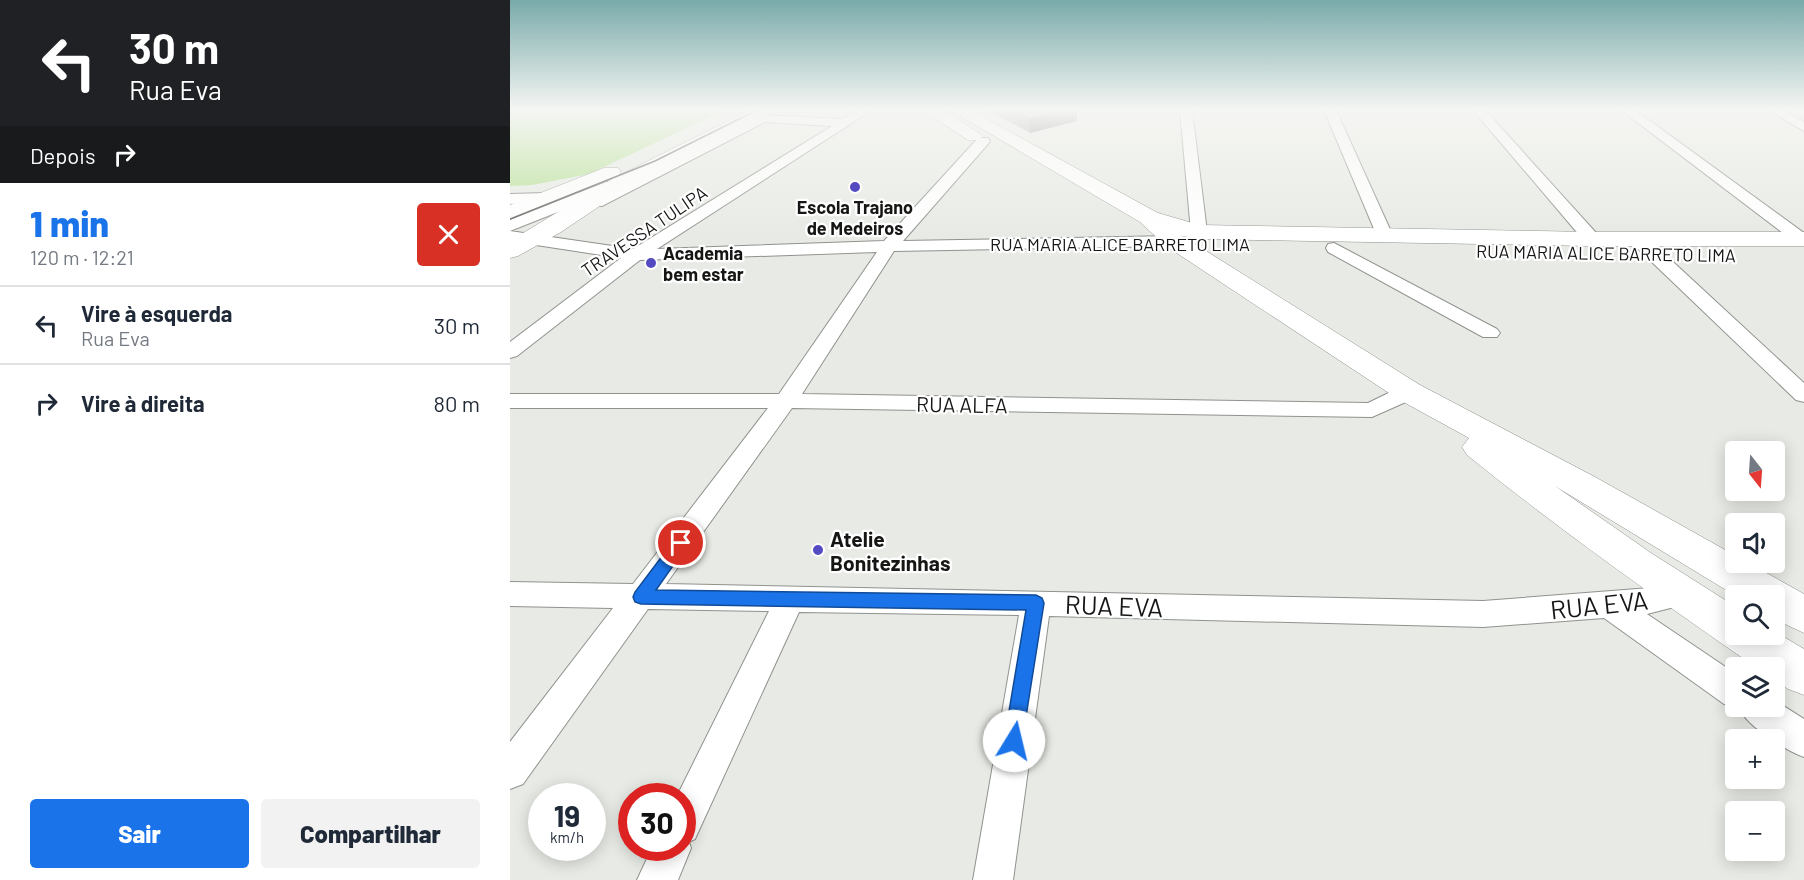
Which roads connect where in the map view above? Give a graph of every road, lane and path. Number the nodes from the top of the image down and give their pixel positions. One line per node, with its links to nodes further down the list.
1 (656, 151): 13 (main road)
2 (681, 151): 12 (main road)
3 (696, 151): 18 (street)
4 (800, 151): 29 (street, TRAVESSA TULIPA)
5 (974, 151): 25 (street)
6 (1001, 151): 23 (main road)
7 (1031, 151): 16 (main road)
8 (1190, 151): 19 (street)
9 (1348, 151): 20 (street)
10 (1515, 151): 22 (street)
11 (1681, 151): 24 (street)
12 (630, 177): 17 (street); 18 (main road)
13 (546, 198): 14 (street); 15 (main road)
14 (510, 199)
15 (510, 213)
16 (1148, 217): 19 (main road, RUA MARIA ALICE BARRETO LIMA); 23 (main road)
17 (510, 226)
18 (553, 227): 21 (main road)
19 (1199, 232): 20 (main road, RUA MARIA ALICE BARRETO LIMA); 23 (main road)
20 (1385, 236): 22 (main road, RUA MARIA ALICE BARRETO LIMA)
21 (520, 237): 28 (main road); 29 (street, RUA MARIA ALICE BARRETO LIMA)
22 (1592, 239): 26 (main road, RUA MARIA ALICE BARRETO LIMA)
23 (1174, 241): 25 (street, RUA MARIA ALICE BARRETO LIMA); 27 (main road, RUA MARIA ALICE BARRETO LIMA); 33 (main road)
24 (1803, 244): 26 (main road, RUA MARIA ALICE BARRETO LIMA)
25 (889, 246): 29 (street, RUA MARIA ALICE BARRETO LIMA); 34 (street)
26 (1646, 247): 27 (main road, RUA MARIA ALICE BARRETO LIMA); 32 (street)
27 (1334, 248): 30 (street)
28 (510, 250)
29 (636, 255): 31 (street, TRAVESSA TULIPA)
30 (1490, 333)
31 (510, 352)
32 (1801, 390)
33 (1409, 392): 34 (street, RUA ALFA); 37 (main road); 42 (main road)
34 (786, 401): 35 (street, RUA ALFA); 38 (street)
35 (510, 402)
36 (510, 594): 38 (street, RUA EVA)
37 (1680, 594): 41 (street, RUA EVA); 43 (main road)
38 (641, 597): 39 (street, RUA EVA); 49 (street)
39 (790, 599): 40 (street, RUA EVA); 50 (street)
40 (1036, 603): 41 (street, RUA EVA); 53 (street)
41 (1609, 605): 46 (street)
42 (1790, 606)
43 (1725, 623)
44 (1760, 645): 45 (main road)
45 (1804, 674)
46 (1725, 685)
47 (1771, 717): 48 (street)
48 (1804, 740)
49 (510, 771)
50 (696, 797)
51 (666, 861): 52 (street)
52 (657, 880)
53 (993, 880)

